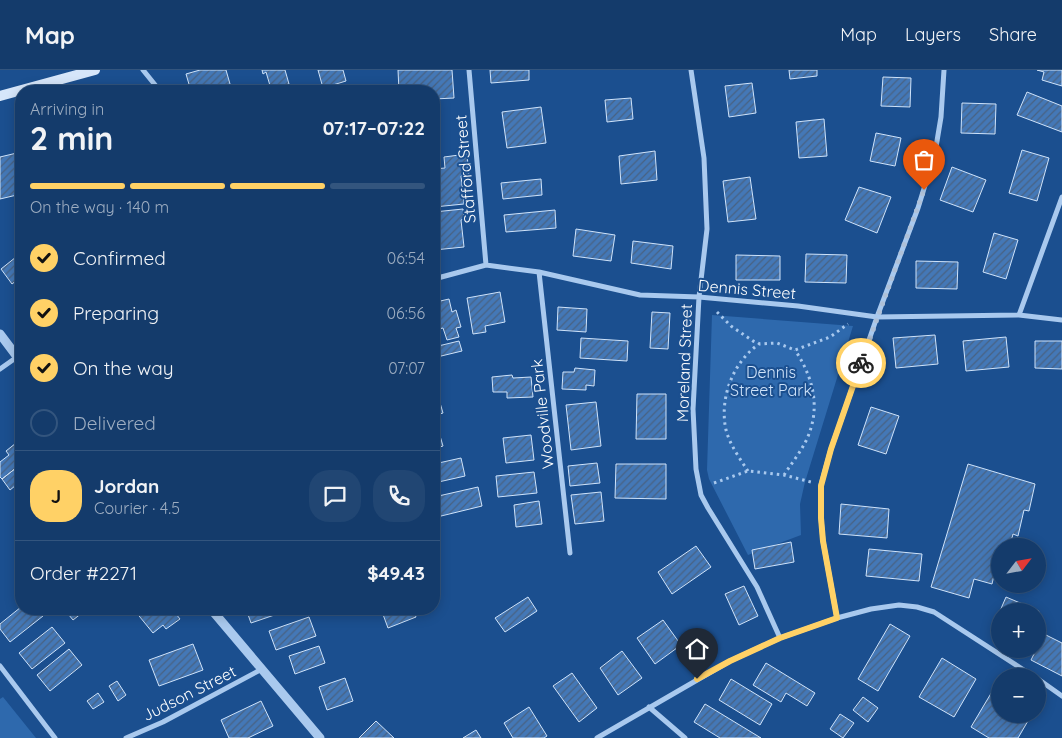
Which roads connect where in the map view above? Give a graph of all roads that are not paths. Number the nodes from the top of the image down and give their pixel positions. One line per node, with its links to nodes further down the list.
1 (95, 70): 6 (main road)
2 (143, 70): 7 (street)
3 (469, 70): 11 (street, Stafford Street)
4 (691, 70): 14 (street, Moreland Street)
5 (944, 70): 16 (street)
6 (40, 85)
7 (155, 85)
8 (15, 92): 9 (main road)
9 (0, 96)
10 (1062, 197): 15 (street)
11 (486, 265): 12 (street, Dennis Street); 13 (street, Dennis Street)
12 (539, 272): 14 (street, Dennis Street); 22 (street, Woodville Park)
13 (440, 277)
14 (699, 297): 16 (street, Dennis Street); 25 (street, Moreland Street)
15 (1019, 314): 16 (street, Dennis Street); 17 (street, Dennis Street)
16 (877, 317): 24 (street)
17 (1062, 320)
18 (0, 334): 19 (street)
19 (15, 354)
20 (15, 361): 21 (street)
21 (0, 369)
22 (570, 553)
23 (216, 615): 28 (street)
24 (837, 618): 25 (street); 27 (street)
25 (780, 638): 31 (street)
26 (0, 666): 32 (street)
27 (1021, 668)
28 (262, 670): 33 (street, Judson Street); 34 (street)
29 (1046, 685): 30 (street)
30 (1062, 696)
31 (649, 707): 35 (street); 36 (street)
32 (55, 738)
33 (126, 738)
34 (320, 738)
35 (597, 738)
36 (685, 738)

